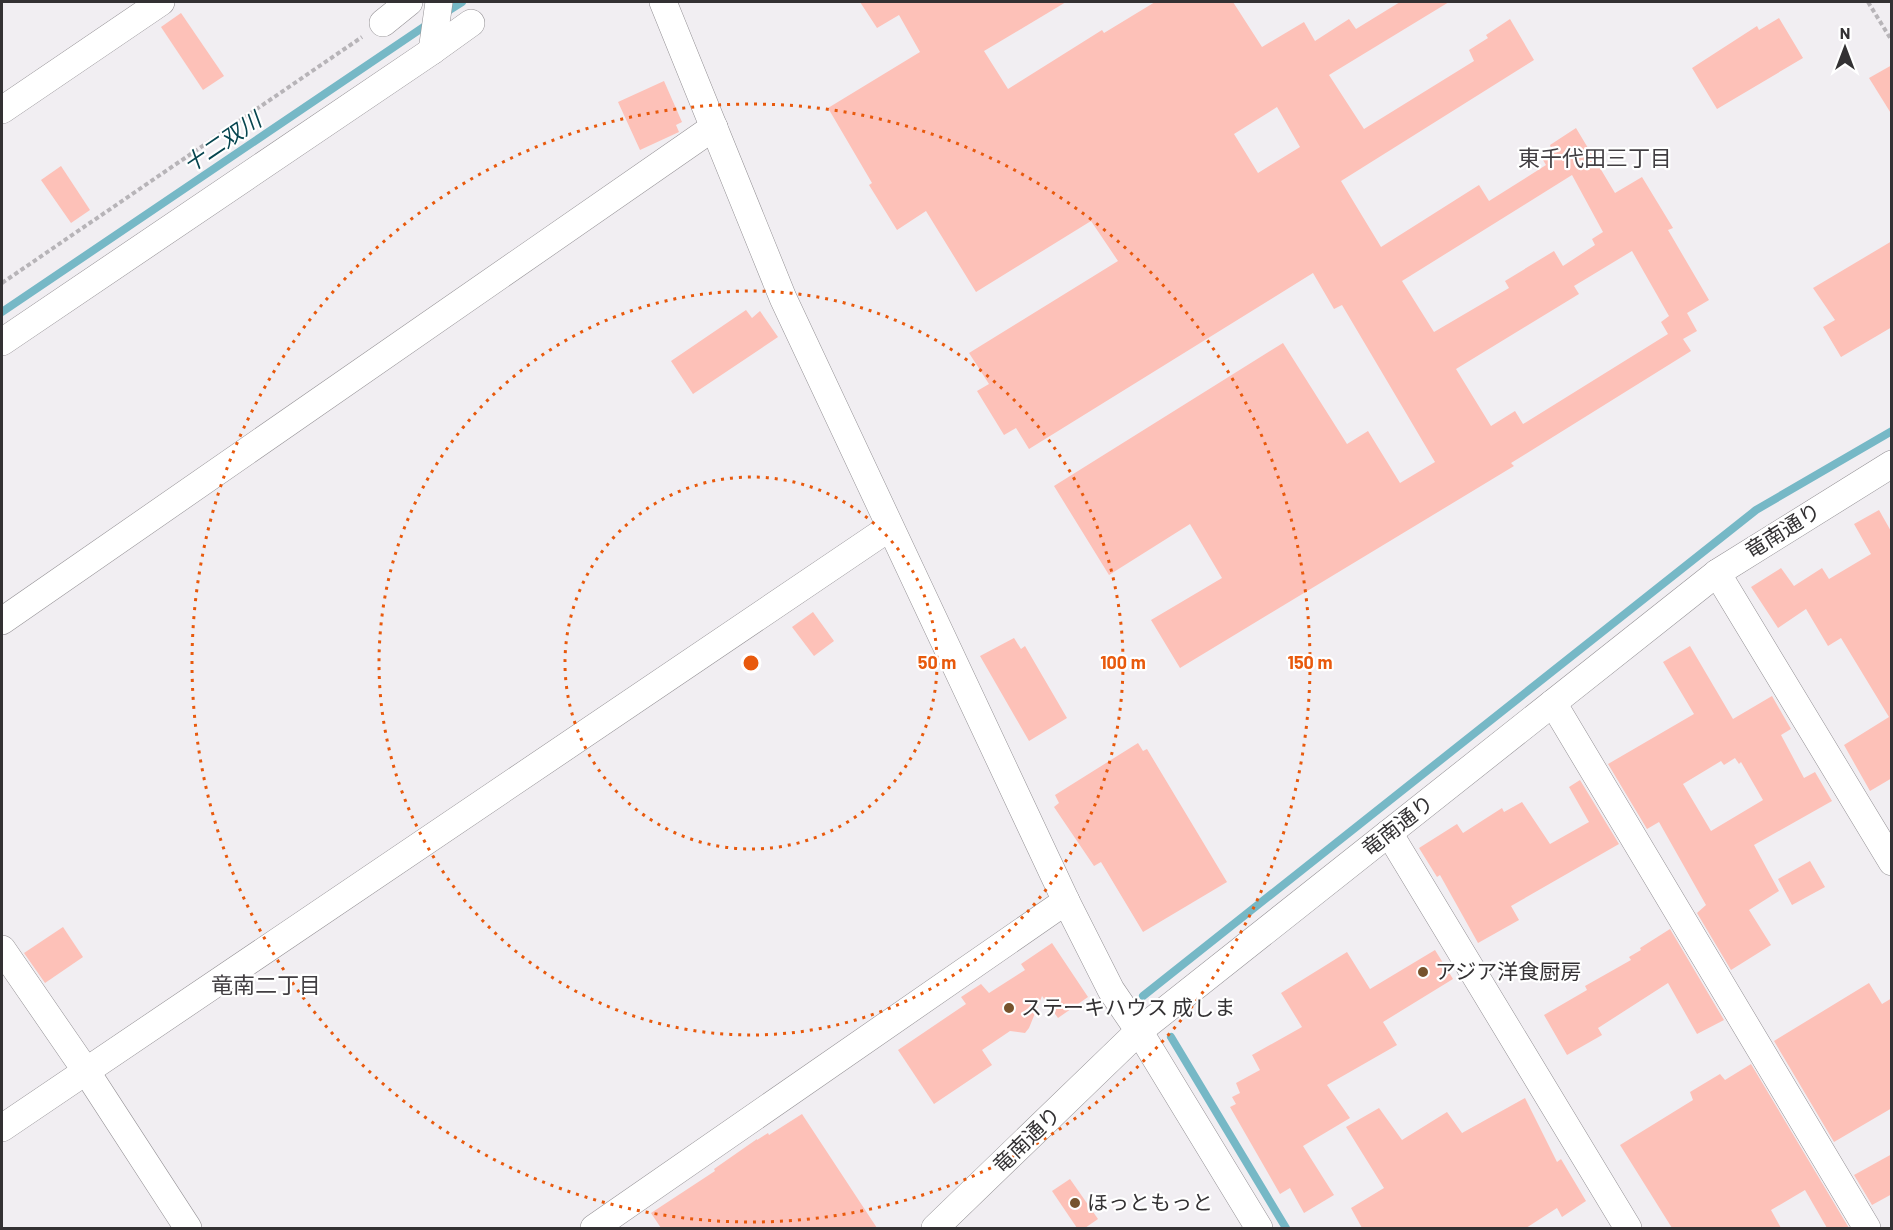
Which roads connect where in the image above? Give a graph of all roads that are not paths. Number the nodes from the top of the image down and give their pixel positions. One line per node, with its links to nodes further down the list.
1 (161, 2): 8 (street)
2 (409, 2): 5 (street)
3 (439, 2): 7 (street)
4 (663, 2): 9 (street)
5 (383, 23)
6 (471, 23): 7 (street)
7 (432, 51): 10 (street)
8 (2, 110)
9 (714, 127): 12 (street); 14 (street)
10 (2, 342)
11 (1890, 467): 13 (street, 竜南通り)
12 (889, 528): 18 (street); 21 (street)
13 (1717, 573): 15 (street, 竜南通り); 17 (street)
14 (2, 621)
15 (1553, 704): 16 (street, 竜南通り); 28 (street)
16 (1389, 833): 20 (street, 竜南通り); 27 (street)
17 (1892, 862)
18 (1066, 901): 20 (street); 24 (street)
19 (2, 949): 21 (street)
20 (1139, 1031): 25 (street, 竜南通り); 26 (street)
21 (86, 1071): 22 (street); 23 (street)
22 (2, 1128)
23 (188, 1228)
24 (594, 1228)
25 (935, 1228)
26 (1259, 1228)
27 (1628, 1228)
28 (1867, 1228)

